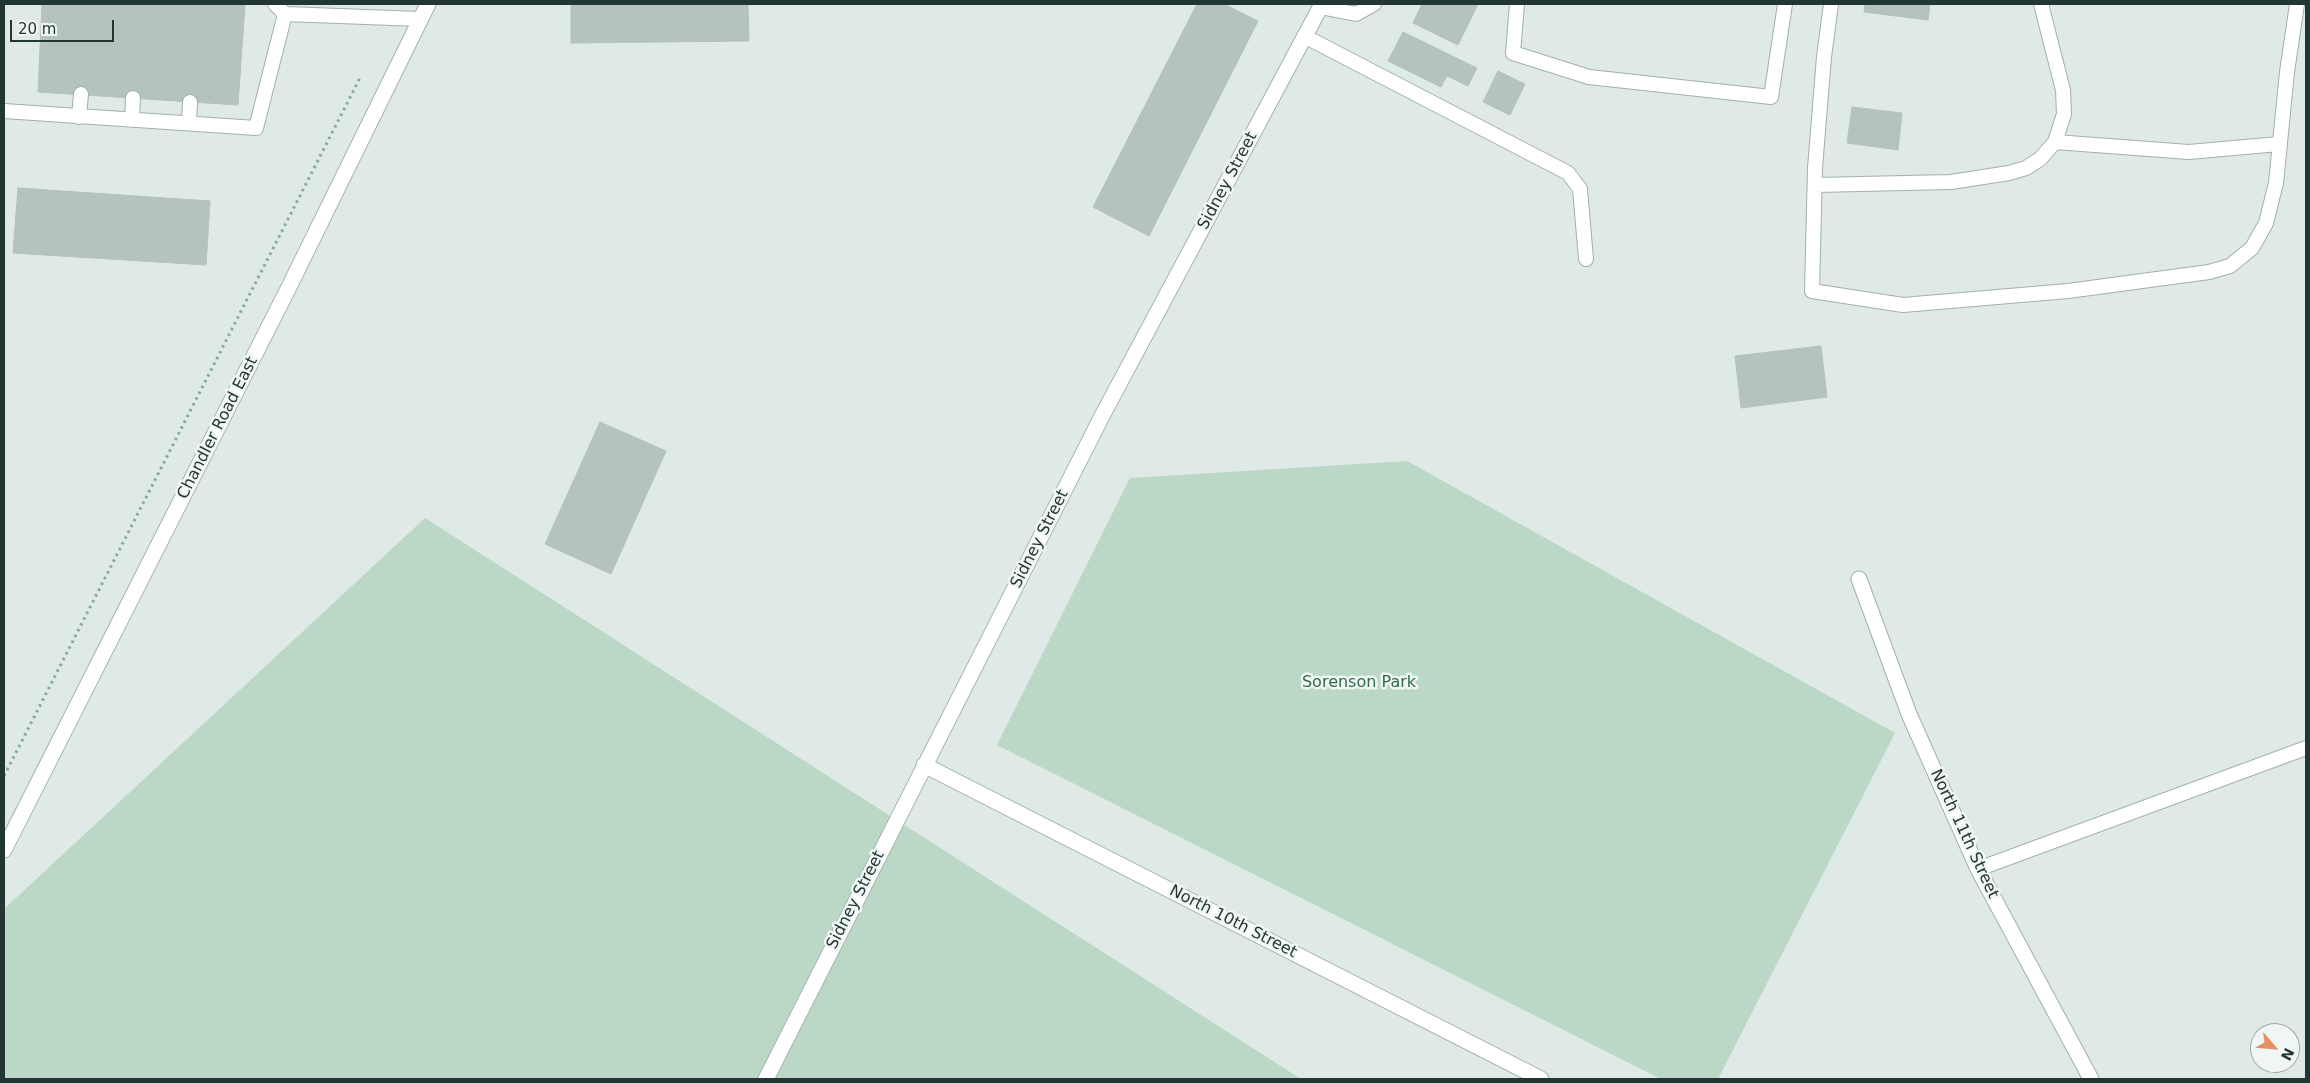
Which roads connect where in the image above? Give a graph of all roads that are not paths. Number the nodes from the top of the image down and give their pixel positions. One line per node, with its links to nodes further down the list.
1 (428, 4): 10 (street, Chandler Road East)
2 (1374, 4): 8 (lane)
3 (1517, 4): 4 (lane)
4 (1785, 4)
5 (1831, 4): 21 (lane)
6 (2041, 4): 19 (lane)
7 (2298, 4): 20 (lane)
8 (1321, 5): 11 (street, Sidney Street)
9 (280, 9): 10 (lane); 18 (lane)
10 (420, 19): 26 (street, Chandler Road East)
11 (1304, 36): 22 (lane); 25 (street, Sidney Street)
12 (81, 94): 16 (lane)
13 (133, 98): 17 (lane)
14 (190, 102): 18 (lane)
15 (4, 111): 16 (lane)
16 (79, 117): 17 (lane)
17 (132, 120): 18 (lane)
18 (189, 123)
19 (2055, 142): 20 (lane); 21 (lane)
20 (2279, 144): 21 (lane)
21 (1815, 185)
22 (1586, 259)
23 (1859, 579): 27 (street, North 11th Street)
24 (2306, 748): 27 (lane)
25 (924, 766): 28 (street, Sidney Street); 29 (street, North 10th Street)
26 (4, 850)
27 (1978, 869): 30 (street, North 11th Street)
28 (766, 1079)
29 (1542, 1079)
30 (2091, 1079)

